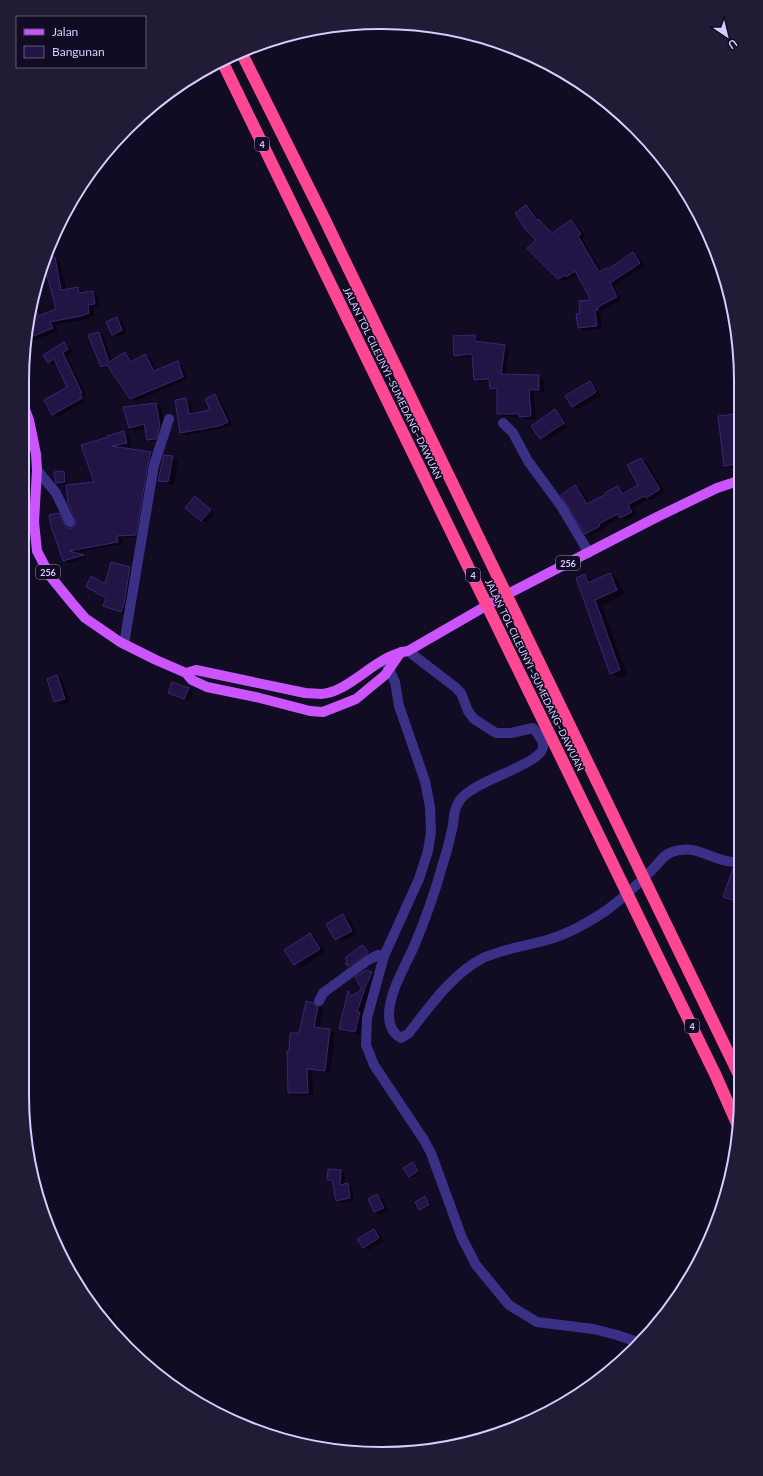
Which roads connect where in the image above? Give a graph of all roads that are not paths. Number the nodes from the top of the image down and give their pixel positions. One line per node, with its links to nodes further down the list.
1 (244, 57): 18 (highway, JALAN TOL CILEUNYI–SUMEDANG–DAWUAN / 4)
2 (224, 66): 19 (highway, JALAN TOL CILEUNYI–SUMEDANG–DAWUAN / 4)
3 (169, 419): 10 (street)
4 (29, 420): 6 (main road, 256)
5 (503, 423): 9 (street)
6 (37, 470): 8 (street); 10 (main road, 256)
7 (734, 483): 9 (main road, 256)
8 (70, 522)
9 (589, 553): 11 (main road, 256)
10 (124, 644): 14 (main road, 256)
11 (404, 651): 12 (main road, 256); 13 (main road, 256); 15 (street)
12 (384, 658): 13 (street); 14 (main road, 256)
13 (390, 668): 14 (main road, 256); 16 (street)
14 (186, 673)
15 (734, 862)
16 (384, 956): 17 (street); 20 (street)
17 (319, 1001)
18 (734, 1065)
19 (733, 1115)
20 (634, 1341)

